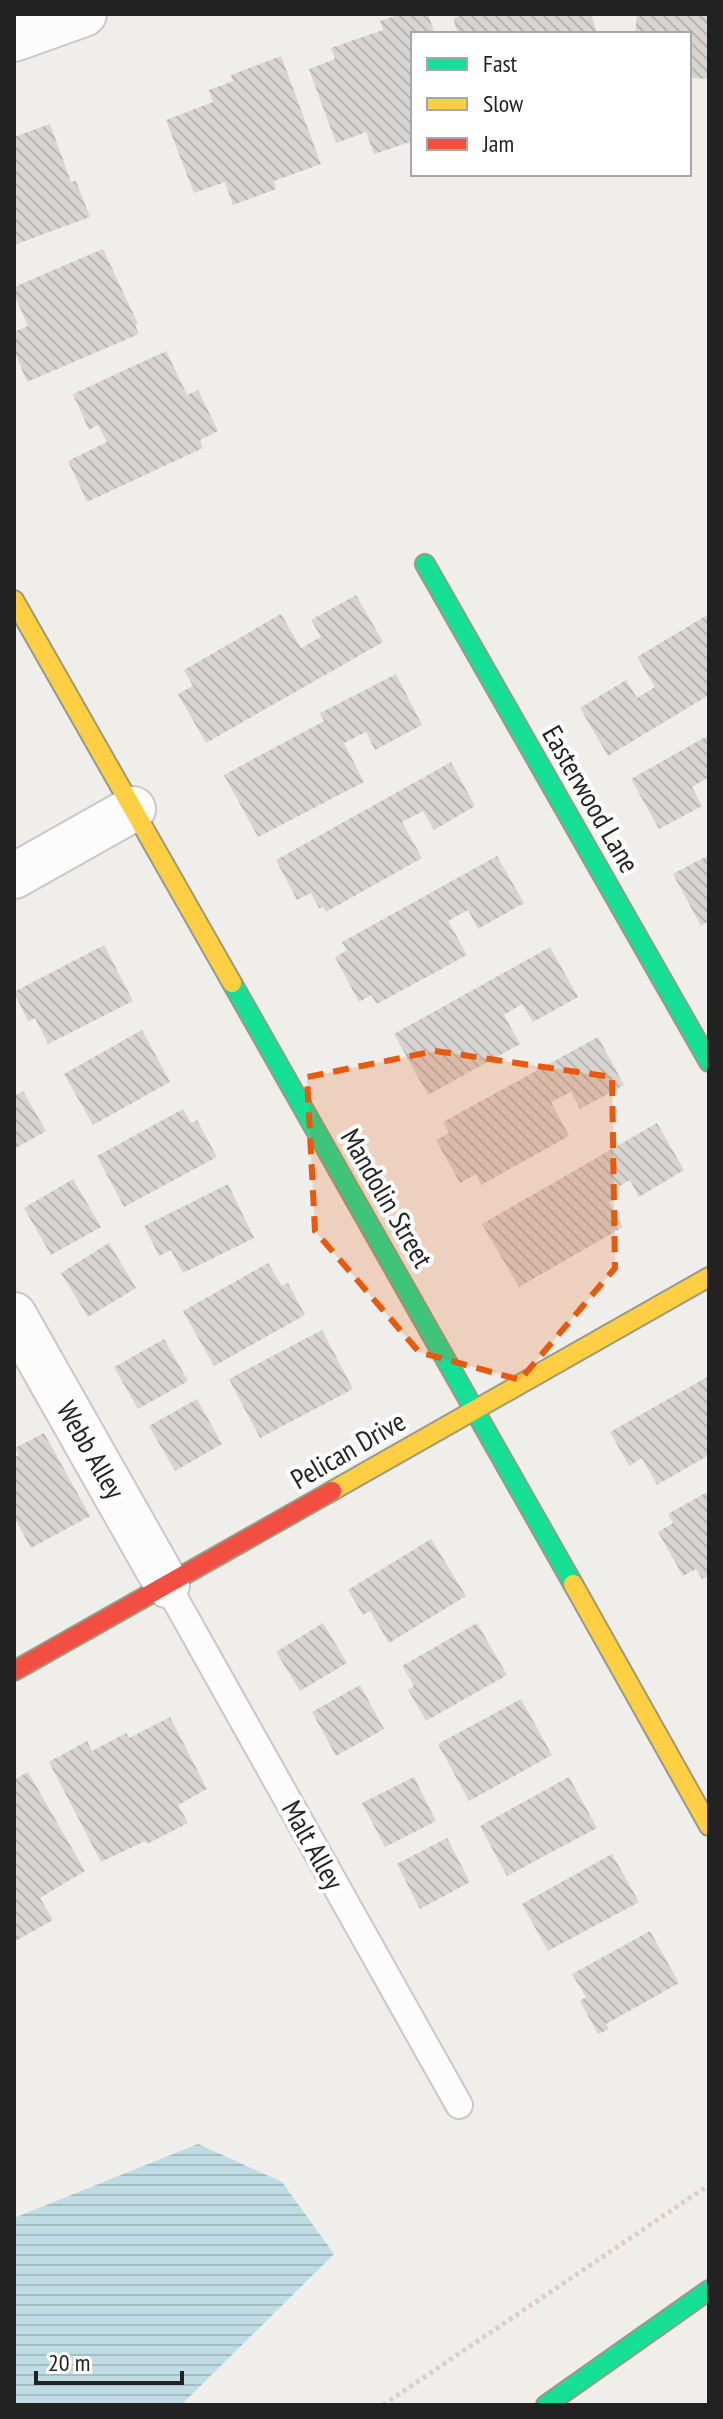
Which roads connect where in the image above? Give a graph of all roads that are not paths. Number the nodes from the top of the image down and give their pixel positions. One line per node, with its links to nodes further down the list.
1 (84, 14): 2 (street)
2 (14, 39)
3 (425, 564): 7 (street, Easterwood Lane)
4 (14, 600): 5 (street, Mandolin Street)
5 (133, 809): 6 (street); 10 (street, Mandolin Street)
6 (14, 876)
7 (709, 1062)
8 (709, 1277): 10 (street, Pelican Drive)
9 (14, 1315): 11 (street, Webb Alley)
10 (475, 1409): 11 (street, Pelican Drive); 13 (street, Mandolin Street)
11 (167, 1585): 12 (street, Pelican Drive); 14 (lane, Malt Alley)
12 (14, 1671)
13 (709, 1826)
14 (459, 2105)
15 (709, 2290): 16 (street)
16 (546, 2405)

